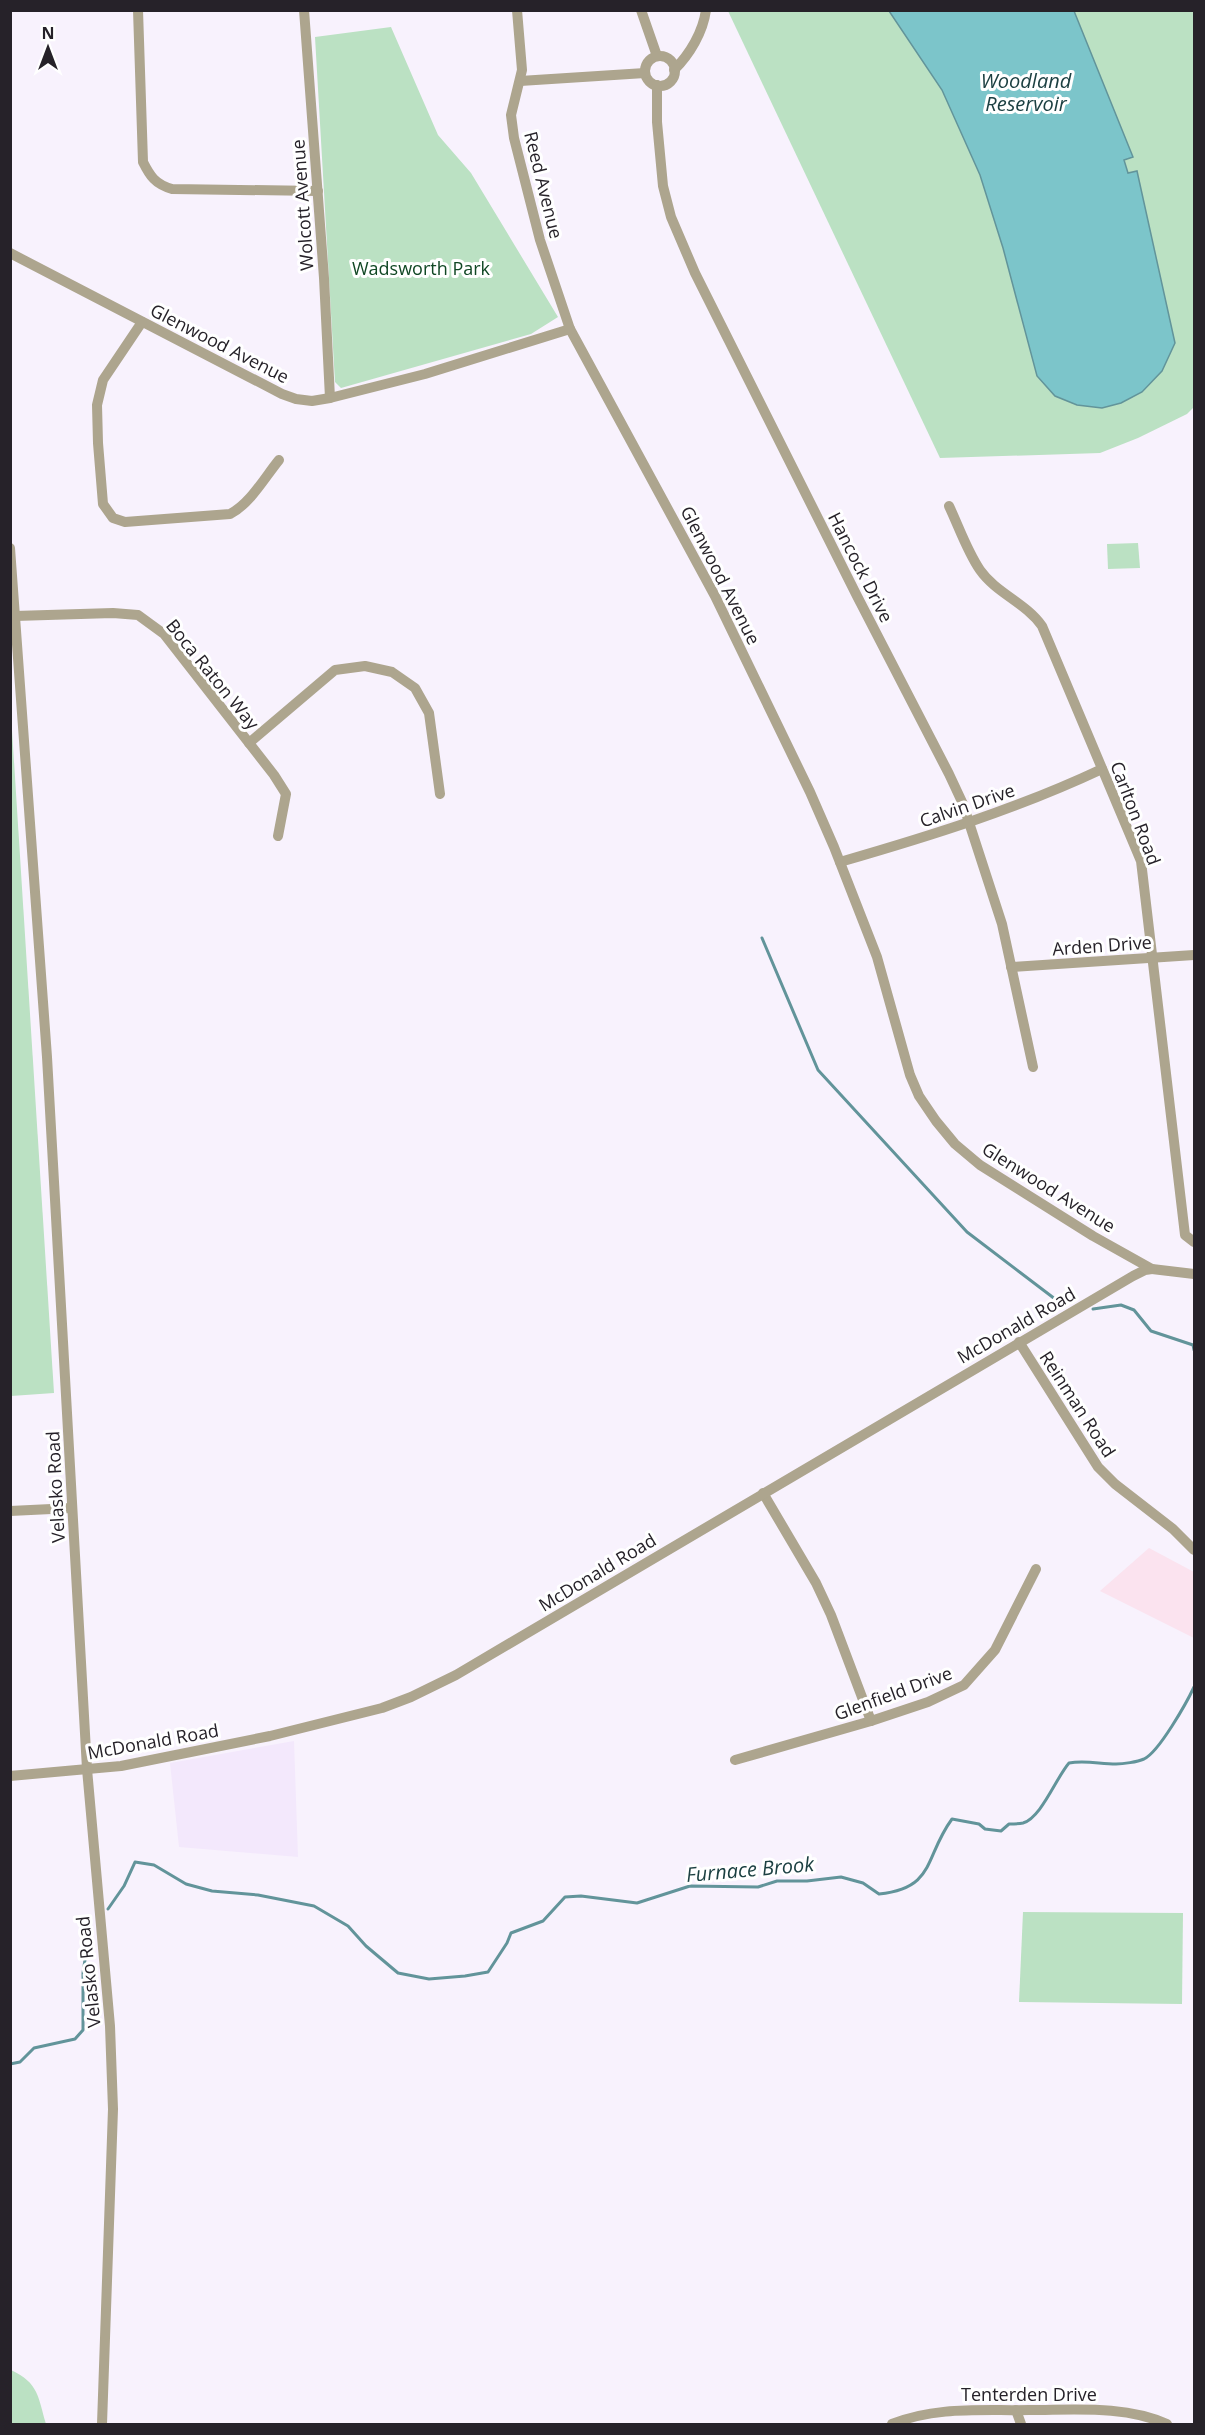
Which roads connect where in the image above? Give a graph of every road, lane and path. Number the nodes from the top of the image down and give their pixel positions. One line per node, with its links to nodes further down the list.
1 (138, 10): 11 (street)
2 (304, 10): 11 (street, Wolcott Avenue)
3 (517, 10): 9 (street, Reed Avenue)
4 (641, 10): 6 (street)
5 (706, 10): 7 (street)
6 (657, 56): 7 (street); 8 (street)
7 (674, 70): 10 (street)
8 (645, 73): 9 (street); 10 (street)
9 (520, 81): 14 (street, Reed Avenue)
10 (657, 85): 23 (street, Hancock Drive)
11 (318, 191): 15 (street, Wolcott Avenue)
12 (10, 253): 13 (street, Glenwood Avenue)
13 (142, 322): 15 (street, Glenwood Avenue); 16 (street)
14 (570, 329): 15 (street, Glenwood Avenue); 25 (street, Glenwood Avenue)
15 (330, 398)
16 (279, 460)
17 (949, 506): 21 (street, Carlton Road)
18 (10, 548): 19 (street, Velasko Road)
19 (15, 616): 20 (street, Boca Raton Way); 35 (street, Velasko Road)
20 (249, 742): 22 (street); 24 (street, Boca Raton Way)
21 (1102, 769): 23 (street, Calvin Drive); 27 (street, Carlton Road)
22 (440, 794)
23 (970, 824): 25 (street, Calvin Drive); 28 (street, Hancock Drive)
24 (278, 836)
25 (840, 862): 31 (street, Glenwood Avenue)
26 (1194, 955): 27 (street, Arden Drive)
27 (1153, 958): 28 (street, Arden Drive); 30 (street, Carlton Road)
28 (1011, 967): 29 (street, Hancock Drive)
29 (1033, 1067)
30 (1194, 1242)
31 (1152, 1269): 32 (street, Glenwood Avenue); 33 (street, McDonald Road)
32 (1194, 1274)
33 (1019, 1342): 34 (street, McDonald Road); 37 (street, Reinman Road)
34 (764, 1493): 39 (street); 41 (street, McDonald Road)
35 (72, 1508): 36 (street); 41 (street, Velasko Road)
36 (10, 1511)
37 (1194, 1550)
38 (1036, 1569): 39 (street, Glenfield Drive)
39 (871, 1721): 40 (street, Glenfield Drive)
40 (735, 1760)
41 (87, 1769): 42 (street, McDonald Road); 44 (street, Velasko Road)
42 (10, 1776)
43 (1016, 2410): 45 (street, Tenterden Drive); 46 (street); 47 (street, Tenterden Drive)
44 (102, 2424)
45 (892, 2424)
46 (1021, 2424)
47 (1167, 2424)

